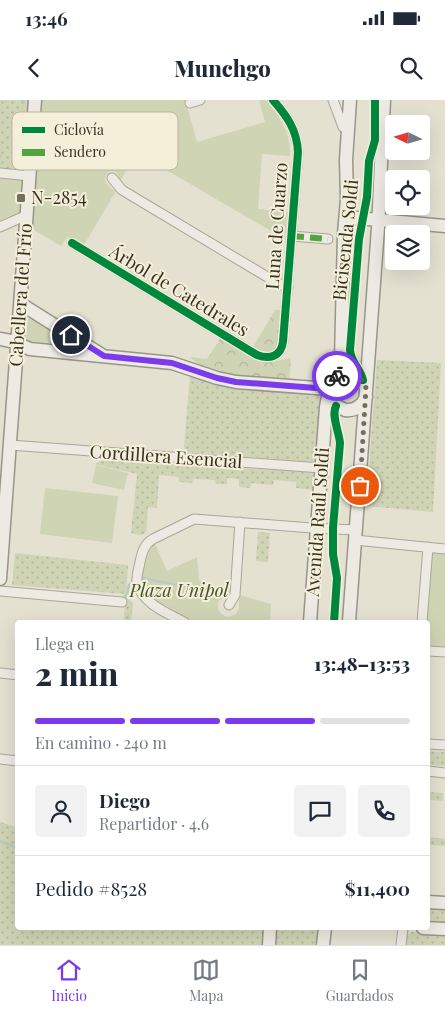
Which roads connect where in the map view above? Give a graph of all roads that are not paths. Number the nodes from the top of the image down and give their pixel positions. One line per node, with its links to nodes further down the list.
1 (200, 100): 6 (street)
2 (273, 100): 17 (street, Luna de Cuarzo)
3 (333, 100): 7 (street)
4 (350, 100): 7 (main road, Avenida Raúl Soldi)
5 (384, 100): 13 (main road)
6 (190, 103)
7 (348, 130): 14 (main road, Avenida Raúl Soldi)
8 (30, 170): 10 (main road, Cabellera del Frío)
9 (0, 173): 10 (street)
10 (30, 176): 12 (main road, Cabellera del Frío)
11 (112, 178): 20 (street)
12 (27, 215): 16 (street); 21 (main road, Cabellera del Frío)
13 (379, 219): 14 (main road); 15 (main road); 27 (main road)
14 (345, 222): 26 (main road, Avenida Raúl Soldi)
15 (445, 226)
16 (0, 227)
17 (292, 236): 18 (street); 20 (street, Luna de Cuarzo)
18 (328, 239)
19 (72, 243): 25 (street, Árbol de Catedrales)
20 (288, 287): 25 (street, Luna de Cuarzo)
21 (20, 304): 23 (main road, Cabellera del Frío); 24 (main road)
22 (0, 339): 23 (main road)
23 (18, 344): 24 (main road); 28 (main road, Cabellera del Frío)
24 (104, 356): 26 (main road)
25 (274, 356)
26 (331, 386): 27 (main road); 27 (main road); 29 (main road, Avenida Raúl Soldi)
27 (366, 394): 34 (main road)
28 (10, 445): 29 (street, Cordillera Esencial); 30 (main road, Cabellera del Frío)
29 (321, 468): 33 (main road, Avenida Raúl Soldi)
30 (3, 509): 32 (main road, Cabellera del Frío)
31 (240, 522): 33 (street); 40 (street); 41 (street)
32 (2, 527): 37 (main road, Cabellera del Frío)
33 (317, 528): 34 (street); 42 (main road, Avenida Raúl Soldi)
34 (356, 535): 35 (street); 43 (main road)
35 (428, 547): 36 (street); 44 (street)
36 (445, 549)
37 (0, 579)
38 (0, 591): 39 (street)
39 (122, 602)
40 (229, 605)
41 (181, 620)
42 (310, 620)
43 (349, 620)
44 (422, 620)
45 (430, 651): 46 (street)
46 (445, 652)
47 (0, 673): 48 (street)
48 (15, 675)
49 (430, 744): 50 (street)
50 (445, 745)
51 (0, 760): 52 (street)
52 (15, 761)
53 (430, 772): 54 (street)
54 (445, 773)
55 (430, 902): 56 (main road)
56 (445, 903)
57 (430, 928): 58 (main road)
58 (445, 929)
59 (270, 930): 62 (main road)
60 (325, 930): 63 (main road)
61 (403, 930): 64 (street)
62 (269, 945)
63 (323, 945)
64 (402, 945)

